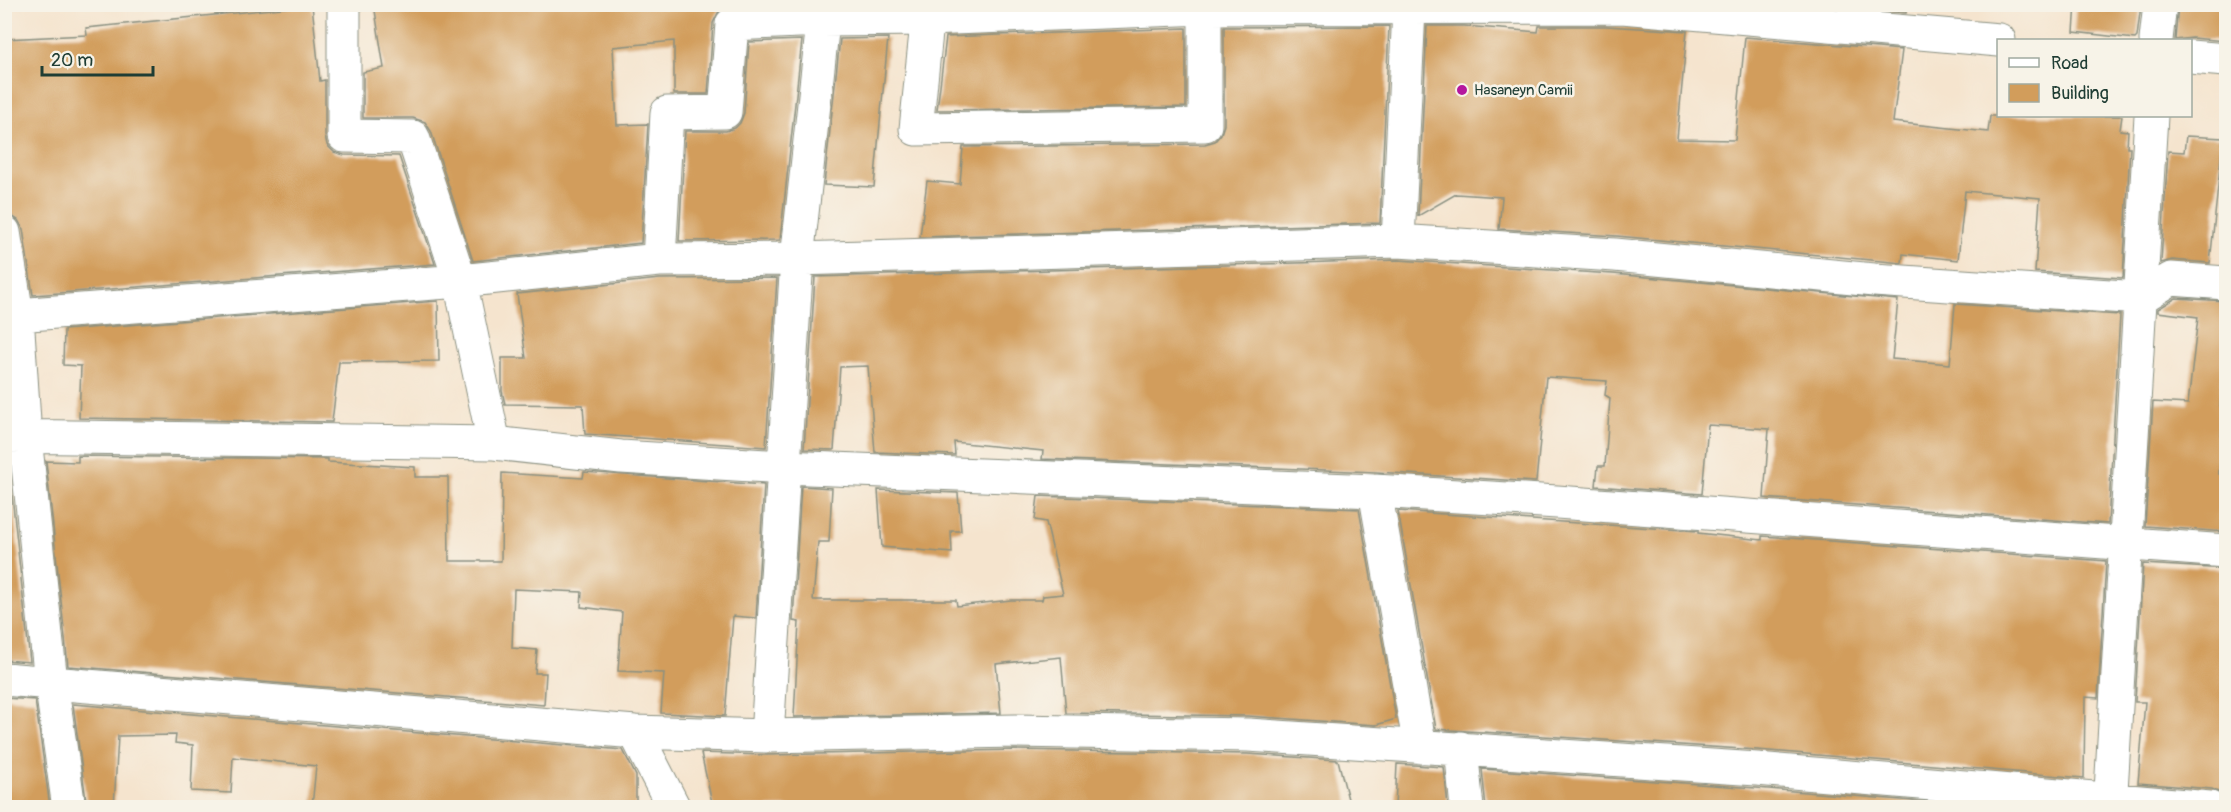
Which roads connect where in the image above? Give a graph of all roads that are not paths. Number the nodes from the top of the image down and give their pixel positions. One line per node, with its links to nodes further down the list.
1 (344, 4): 17 (street)
2 (2160, 4): 8 (street)
3 (1283, 6): 4 (street); 5 (street)
4 (1205, 8): 7 (street); 7 (street)
5 (1409, 9): 9 (street); 14 (street)
6 (824, 12): 7 (street); 15 (street); 16 (street)
7 (928, 12)
8 (2156, 39)
9 (1997, 40)
10 (2192, 57): 11 (street)
11 (2226, 60)
12 (2151, 117): 19 (street)
13 (4, 232): 20 (street)
14 (1398, 241): 15 (street); 19 (street)
15 (797, 259): 16 (street); 23 (street)
16 (659, 260): 17 (street)
17 (460, 280): 20 (street); 22 (street)
18 (2226, 284): 19 (street)
19 (2140, 298): 25 (street)
20 (18, 315): 21 (street)
21 (15, 437): 22 (street); 28 (street)
22 (494, 443): 23 (street)
23 (784, 466): 24 (street); 30 (street)
24 (1375, 491): 25 (street); 31 (street)
25 (2126, 543): 26 (street); 33 (street)
26 (2226, 551)
27 (4, 679): 28 (street)
28 (51, 682): 29 (street); 34 (street)
29 (635, 732): 30 (street); 35 (street)
30 (767, 736): 31 (street)
31 (1420, 747): 32 (street)
32 (1461, 748): 33 (street); 36 (street)
33 (2110, 803): 37 (street)
34 (69, 807)
35 (674, 807)
36 (1467, 807)
37 (2210, 807)

